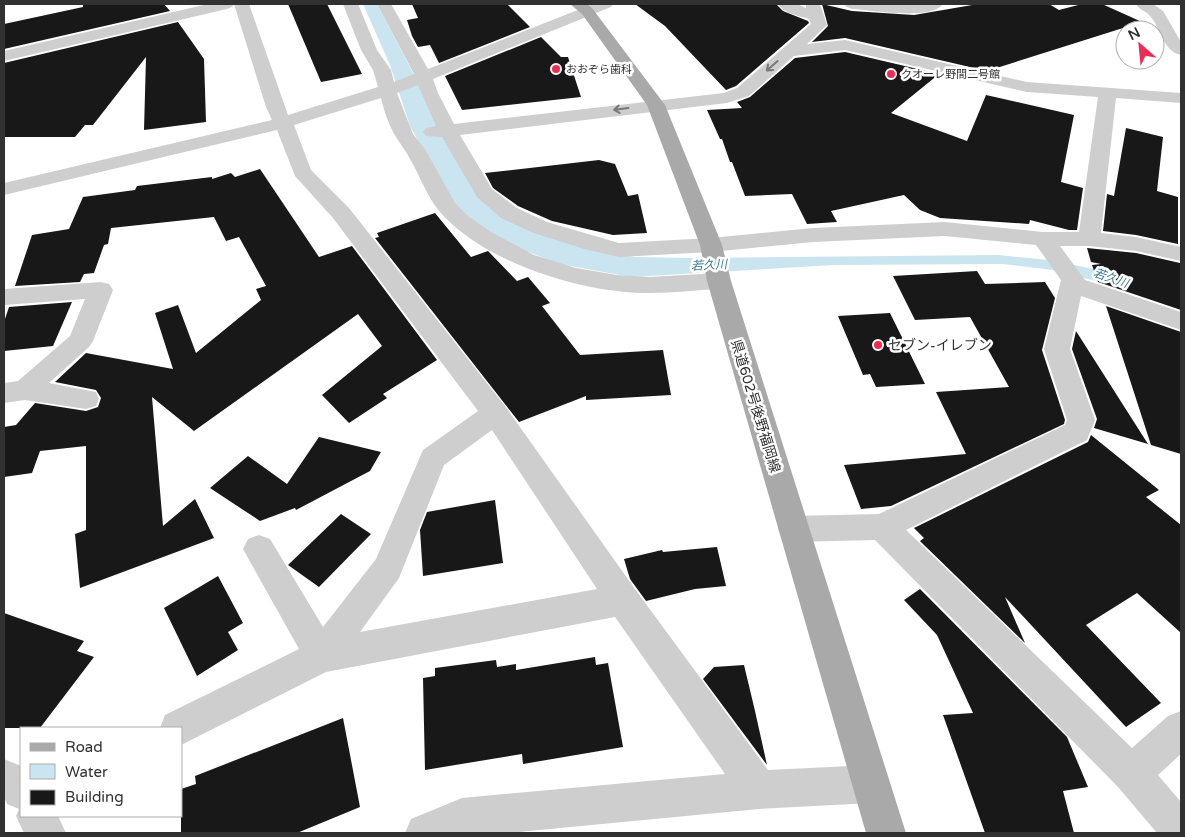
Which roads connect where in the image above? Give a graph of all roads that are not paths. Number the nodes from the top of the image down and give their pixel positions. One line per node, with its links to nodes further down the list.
1 (227, 4): 15 (street)
2 (242, 4): 21 (street)
3 (350, 4): 17 (street)
4 (384, 4): 16 (street)
5 (606, 4): 11 (street)
6 (613, 4): 11 (street)
7 (785, 4): 12 (street)
8 (852, 4): 9 (street)
9 (935, 4)
10 (1143, 4): 13 (street)
11 (582, 8): 16 (street); 20 (main road, 県道602号後野福岡線)
12 (815, 10): 14 (street)
13 (1181, 50)
14 (790, 51): 18 (street); 20 (street, one-way to 20)
15 (4, 56)
16 (422, 78): 17 (street); 22 (street)
17 (393, 89): 21 (street); 23 (street)
18 (1108, 92): 19 (street); 26 (street)
19 (1181, 98)
20 (656, 106): 22 (street, one-way to 22); 27 (main road, 県道602号後野福岡線)
21 (282, 124): 24 (street); 35 (street)
22 (449, 131): 23 (street); 27 (street)
23 (404, 135): 29 (street)
24 (4, 191)
25 (1043, 239): 26 (street); 27 (street); 30 (street)
26 (1089, 239): 28 (street)
27 (711, 245): 29 (main road, 県道602号後野福岡線)
28 (1181, 254)
29 (719, 281): 37 (main road, 県道602号後野福岡線)
30 (1072, 282): 32 (street); 36 (street)
31 (4, 297): 33 (street)
32 (1181, 321)
33 (15, 392): 34 (street)
34 (86, 399)
35 (495, 413): 39 (street); 40 (street)
36 (882, 527): 37 (street); 43 (street)
37 (793, 529): 44 (main road, 県道602号後野福岡線)
38 (259, 549): 40 (street)
39 (623, 600): 40 (street); 45 (street)
40 (322, 656): 41 (street)
41 (180, 727)
42 (1181, 729): 43 (street)
43 (1131, 774): 47 (street)
44 (871, 784): 45 (street); 50 (main road, 県道602号後野福岡線)
45 (758, 790): 49 (street)
46 (37, 817): 48 (street)
47 (1181, 831)
48 (46, 833)
49 (425, 833)
50 (886, 833)

